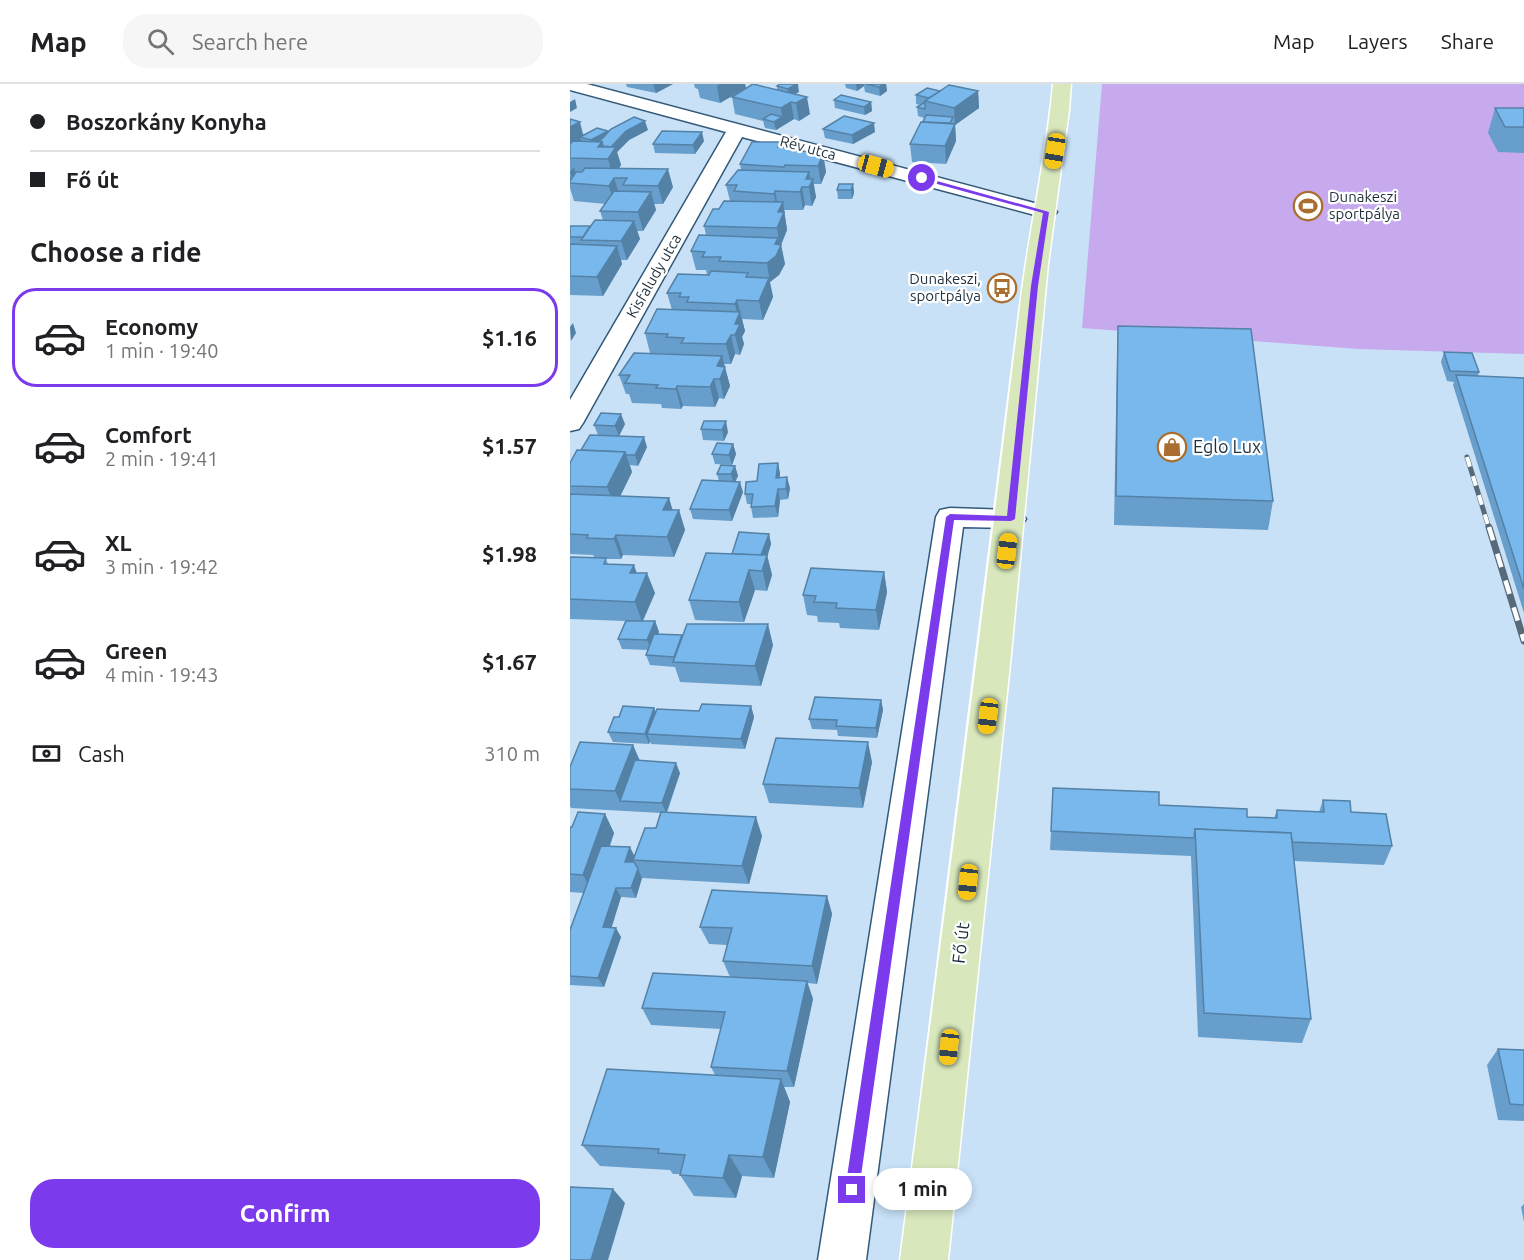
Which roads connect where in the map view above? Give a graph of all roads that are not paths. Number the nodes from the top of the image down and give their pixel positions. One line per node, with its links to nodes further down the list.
1 (1062, 84): 5 (main road, Fő út)
2 (570, 86): 3 (street, Rév utca)
3 (600, 88): 4 (street, Rév utca)
4 (737, 129): 5 (street, Rév utca); 6 (street, Kisfaludy utca)
5 (1046, 212): 7 (main road, Fő út)
6 (570, 423)
7 (1011, 519): 8 (street); 9 (main road, Fő út)
8 (842, 1260)
9 (924, 1260)

